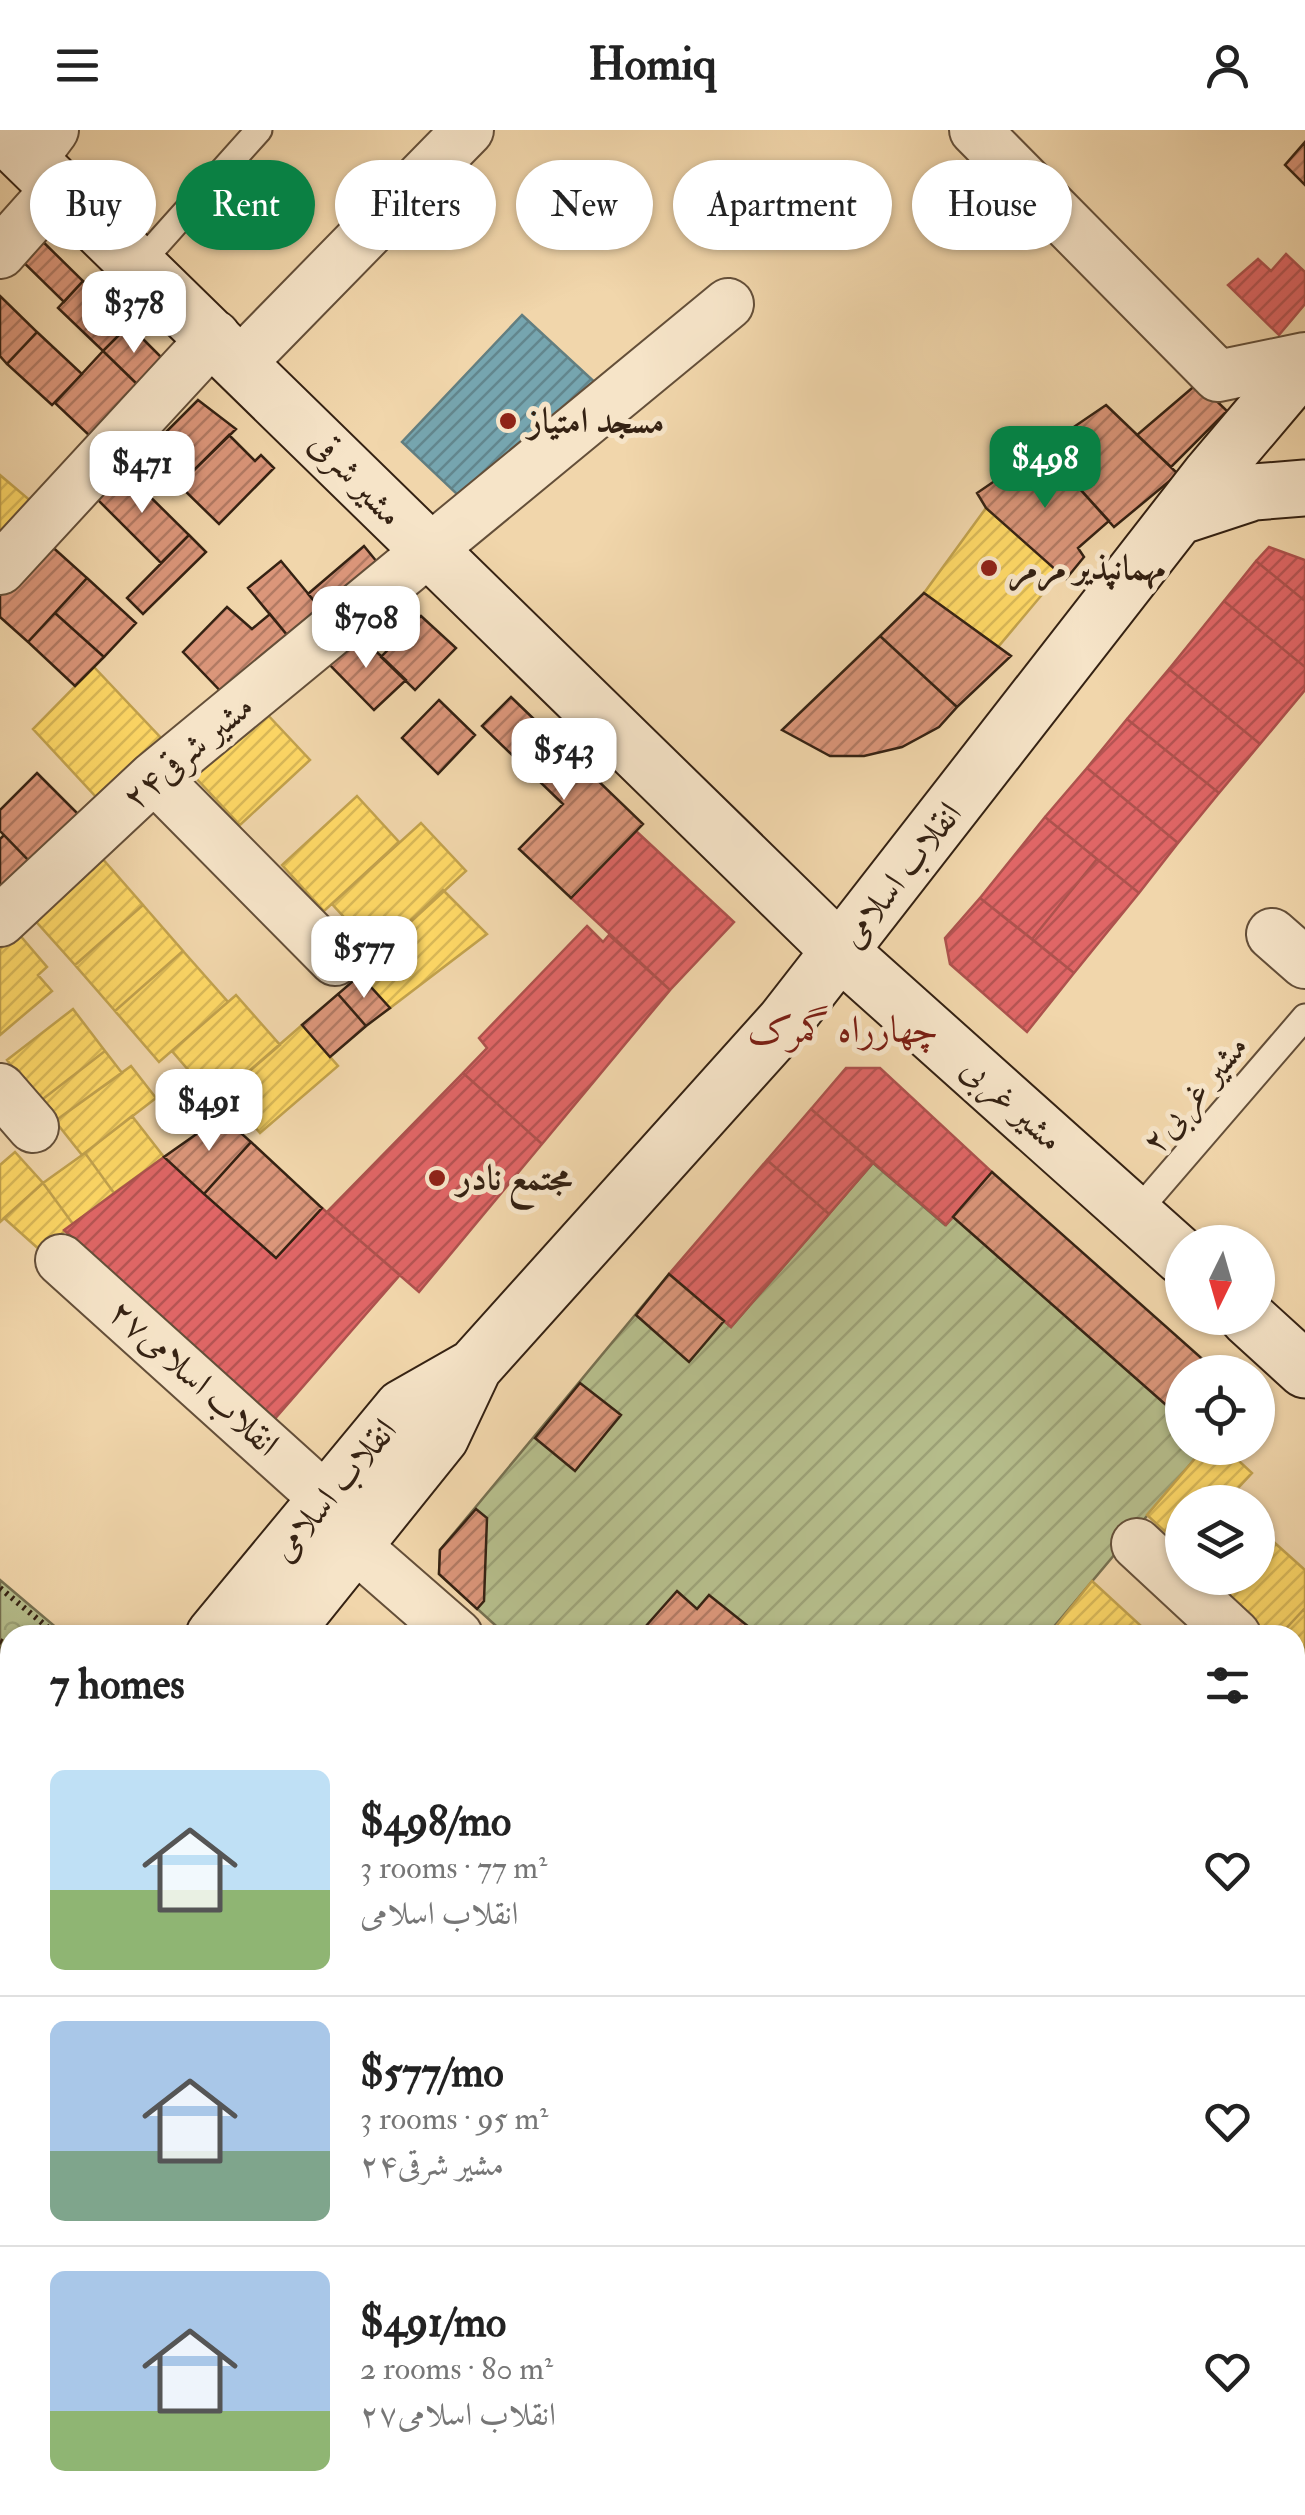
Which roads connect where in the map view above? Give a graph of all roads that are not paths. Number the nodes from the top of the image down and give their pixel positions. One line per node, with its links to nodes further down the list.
1 (259, 130): 6 (lane)
2 (468, 130): 8 (street)
3 (975, 130): 9 (street)
4 (36, 152): 5 (street); 6 (main road, مشیر شرقی)
5 (0, 253)
6 (140, 263): 8 (main road, مشیر شرقی)
7 (728, 304): 12 (street, مشیر شرقی۲۴)
8 (228, 349): 12 (main road, مشیر شرقی); 13 (street)
9 (1305, 360): 11 (main road, انقلاب اسلامی)
10 (1305, 488): 11 (main road)
11 (1178, 516): 16 (main road, انقلاب اسلامی)
12 (428, 553): 14 (street, مشیر شرقی۲۴); 16 (main road, مشیر شرقی)
13 (0, 569)
14 (154, 777): 15 (street, مشیر شرقی۲۴); 17 (street)
15 (0, 922)
16 (842, 952): 21 (main road, مشیر غربی); 25 (main road, انقلاب اسلامی)
17 (335, 960)
18 (1305, 1017): 21 (lane, ۲مشیر غربی)
19 (0, 1089): 20 (street)
20 (33, 1127)
21 (1136, 1214): 22 (main road, مشیر غربی)
22 (1165, 1241)
23 (61, 1260): 27 (street, انقلاب اسلامی۲۷)
24 (1267, 1335): 26 (main road)
25 (474, 1367): 27 (main road, انقلاب اسلامی); 29 (main road, انقلاب اسلامی)
26 (1305, 1370)
27 (326, 1499): 30 (main road, انقلاب اسلامی)
28 (1137, 1544): 33 (street)
29 (355, 1546): 31 (main road, انقلاب اسلامی); 32 (street)
30 (222, 1625)
31 (290, 1625)
32 (446, 1625)
33 (1225, 1625)

